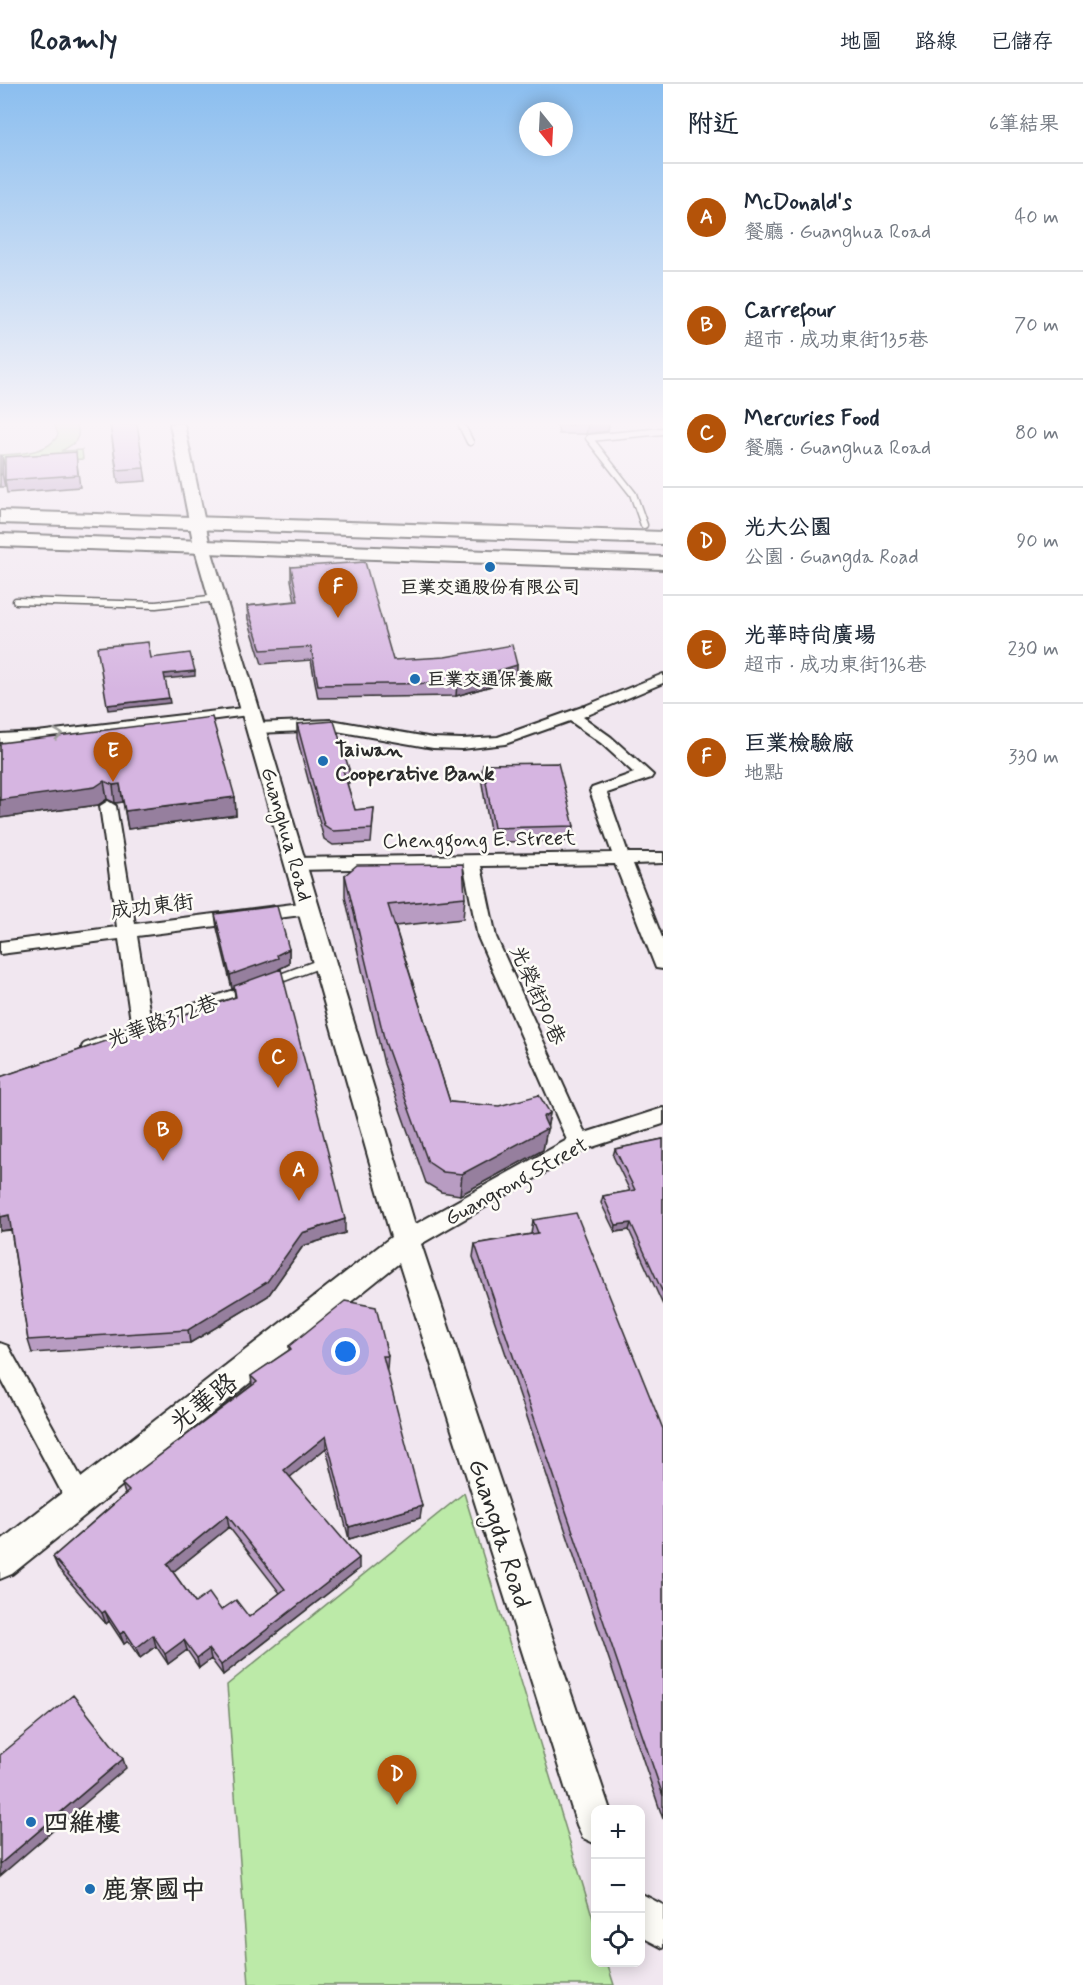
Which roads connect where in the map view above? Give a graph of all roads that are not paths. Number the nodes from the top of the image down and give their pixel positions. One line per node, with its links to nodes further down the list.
1 (58, 513): 6 (main road)
2 (196, 513): 6 (street, Guanghua Road)
3 (0, 517): 6 (main road)
4 (654, 525): 6 (main road)
5 (0, 528): 6 (main road)
6 (199, 529): 7 (main road); 8 (main road); 9 (main road); 10 (main road); 11 (street, Guanghua Road)
7 (663, 538)
8 (0, 540)
9 (663, 550)
10 (663, 563)
11 (218, 598): 12 (lane); 15 (street, Guanghua Road)
12 (16, 601)
13 (663, 678): 14 (street)
14 (571, 715): 15 (street); 19 (street)
15 (254, 720): 16 (street, one-way to 15); 21 (street, Guanghua Road)
16 (0, 739)
17 (108, 806): 23 (street)
18 (663, 858): 19 (street, Chenggong E. Street)
19 (622, 859): 20 (street, Chenggong E. Street); 26 (street)
20 (471, 861): 21 (street, Chenggong E. Street); 30 (street, 光榮街90巷)
21 (295, 864): 22 (street, Guanghua Road)
22 (309, 908): 23 (street, 成功東街); 25 (street, Guanghua Road)
23 (127, 932): 24 (street, 成功東街); 27 (street)
24 (0, 948)
25 (324, 962): 27 (lane, 光華路372巷); 31 (street, Guanghua Road)
26 (663, 963)
27 (142, 1028): 28 (lane, 光華路372巷)
28 (76, 1052)
29 (663, 1116): 30 (street, Guangrong Street)
30 (579, 1143): 31 (street, Guangrong Street)
31 (405, 1241): 33 (street, 光華路); 35 (street, Guangda Road)
32 (0, 1354): 33 (street)
33 (79, 1499): 34 (street, 光華路)
34 (0, 1562)
35 (591, 1810)
36 (641, 1913): 37 (street)
37 (663, 1928)

